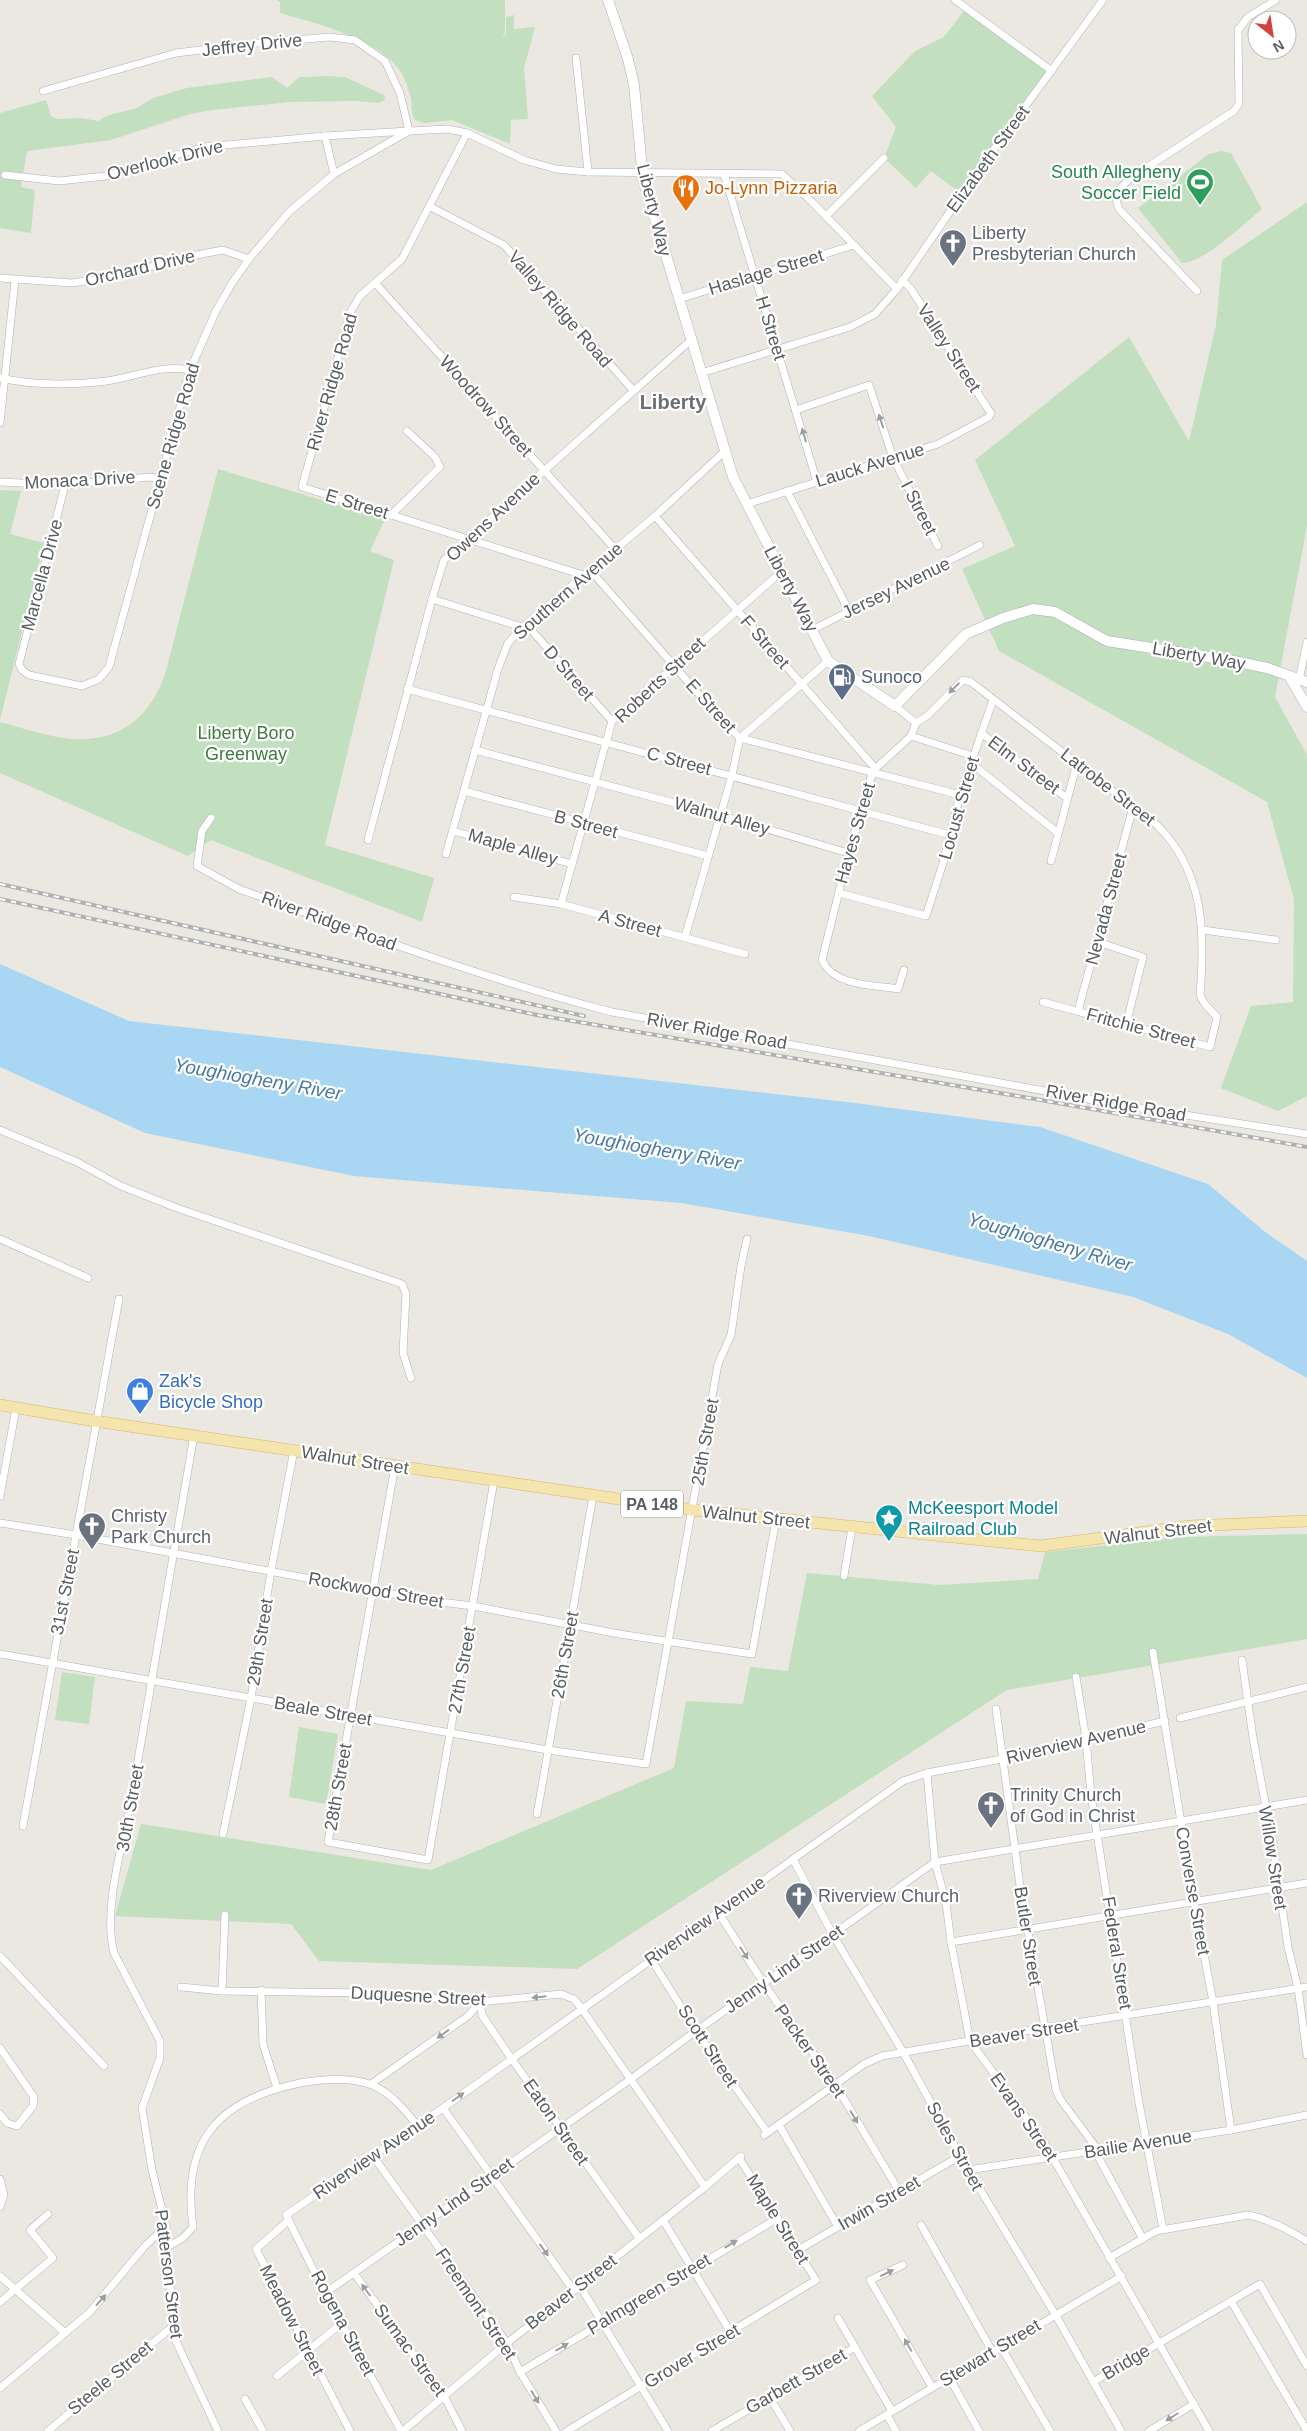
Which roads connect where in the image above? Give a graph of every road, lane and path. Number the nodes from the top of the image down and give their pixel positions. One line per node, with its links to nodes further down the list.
1 (608, 0): 13 (street, Liberty Way)
2 (955, 0): 6 (street)
3 (1103, 0): 6 (street, Elizabeth Street)
4 (1276, 0): 27 (street)
5 (576, 58): 12 (street)
6 (1052, 71): 24 (street, Elizabeth Street)
7 (43, 91): 8 (street, Jeffrey Drive)
8 (408, 131): 9 (street, Scene Ridge Road); 10 (street, Overlook Drive); 14 (street, Scene Ridge Road)
9 (467, 132): 12 (street, Scene Ridge Road); 17 (street, River Ridge Road)
10 (325, 136): 14 (street); 16 (street, Overlook Drive)
11 (884, 158): 18 (street)
12 (588, 172): 13 (street, Scene Ridge Road)
13 (642, 173): 15 (street, Scene Ridge Road); 28 (street, Liberty Way)
14 (334, 174): 20 (street, Scene Ridge Road)
15 (724, 174): 18 (street, Scene Ridge Road); 21 (street, H Street)
16 (5, 175)
17 (429, 206): 25 (street, River Ridge Road); 34 (street, Valley Ridge Road)
18 (826, 216): 19 (street)
19 (854, 245): 21 (street, Haslage Street); 26 (street)
20 (249, 259): 23 (street, Orchard Drive); 31 (street, Scene Ridge Road)
21 (755, 276): 28 (street, Haslage Street); 30 (street, H Street)
22 (0, 278): 23 (street, Orchard Drive)
23 (15, 280): 33 (street)
24 (902, 280): 26 (street, Elizabeth Street); 36 (street, Valley Street)
25 (376, 284): 41 (street, Woodrow Street); 46 (street, River Ridge Road)
26 (897, 289): 30 (street, Elizabeth Street)
27 (1197, 291)
28 (678, 299): 29 (street, Liberty Way)
29 (691, 340): 32 (street, Liberty Way); 34 (street, Owens Avenue)
30 (778, 351): 32 (street, Elizabeth Street); 35 (street, H Street)
31 (190, 370): 33 (street); 42 (street, Scene Ridge Road)
32 (701, 373): 39 (street, Liberty Way)
33 (2, 378): 37 (street)
34 (633, 390): 41 (street, Owens Avenue)
35 (796, 410): 40 (street, I Street, one-way to 35); 44 (street, H Street, one-way to 35)
36 (989, 417): 40 (street, Lauck Avenue)
37 (0, 423)
38 (408, 431): 49 (street)
39 (725, 451): 48 (street, Liberty Way); 50 (street, Southern Avenue)
40 (893, 458): 44 (street, Lauck Avenue); 53 (street, I Street)
41 (544, 470): 51 (street, Owens Avenue); 54 (street, Woodrow Street)
42 (161, 479): 45 (street, Monaca Drive); 65 (street, Scene Ridge Road)
43 (0, 482): 45 (street, Monaca Drive)
44 (817, 482): 47 (street, Lauck Avenue)
45 (65, 485): 65 (street, Marcella Drive)
46 (302, 487): 49 (street, E Street)
47 (787, 491): 48 (street, Lauck Avenue); 60 (street)
48 (747, 504): 56 (street, Liberty Way)
49 (392, 515): 51 (street, E Street)
50 (655, 516): 54 (street, Southern Avenue); 59 (street, F Street)
51 (469, 538): 57 (street, E Street); 58 (street, Owens Avenue)
52 (980, 545): 60 (street, Jersey Avenue)
53 (938, 546)
54 (615, 550): 55 (street, Southern Avenue)
55 (591, 571): 57 (street, Southern Avenue); 66 (street, E Street)
56 (781, 572): 59 (street, Roberts Street); 62 (street, Liberty Way)
57 (583, 576): 61 (street, Southern Avenue)
58 (432, 598): 61 (street); 70 (street, Owens Avenue)
59 (738, 610): 66 (street, Roberts Street); 69 (street, F Street)
60 (849, 611): 62 (street, Jersey Avenue)
61 (524, 626): 74 (street, Southern Avenue); 75 (street, D Street)
62 (812, 630): 64 (street, Liberty Way)
63 (1307, 642): 68 (street)
64 (828, 661): 69 (street); 72 (street, Liberty Way)
65 (19, 664)
66 (674, 664): 75 (street, Roberts Street); 79 (street, E Street)
67 (1289, 676): 68 (street, Liberty Way); 72 (street, Liberty Way); 73 (street)
68 (1303, 681)
69 (802, 684): 79 (street); 84 (street, F Street)
70 (407, 689): 74 (street, C Street); 98 (street, Owens Avenue)
71 (993, 700): 76 (street, Latrobe Street, one-way to 76); 77 (street, Locust Street); 83 (street, Latrobe Street)
72 (895, 706): 76 (street)
73 (1307, 707)
74 (486, 711): 80 (street, C Street); 81 (street, Southern Avenue)
75 (612, 721): 80 (street, Roberts Street)
76 (916, 723): 78 (street, Hayes Street)
77 (981, 733): 82 (street, Locust Street); 89 (street, Elm Street)
78 (911, 736): 82 (street, Elm Street); 84 (street, Hayes Street)
79 (740, 738): 84 (street, E Street); 85 (street)
80 (605, 742): 85 (street, C Street); 86 (street, Roberts Street)
81 (476, 750): 86 (street); 87 (street, Southern Avenue)
82 (974, 756): 88 (street, Locust Street); 96 (street, Elm Street)
83 (1077, 763): 89 (street); 90 (street, Latrobe Street)
84 (874, 769): 88 (street, E Street); 91 (street, Hayes Street)
85 (732, 775): 91 (street, C Street); 92 (street)
86 (594, 782): 92 (street, Walnut Alley); 94 (street, Roberts Street)
87 (464, 791): 94 (street, B Street); 95 (street, Southern Avenue)
88 (960, 795): 97 (street, Locust Street)
89 (1067, 798): 96 (street)
90 (1133, 807): 107 (street, Latrobe Street); 110 (street, Nevada Street)
91 (861, 810): 97 (street, C Street); 99 (street, Hayes Street)
92 (720, 815): 99 (street, Walnut Alley); 101 (street)
93 (211, 818): 118 (street, River Ridge Road)
94 (583, 824): 101 (street, B Street); 103 (street, Roberts Street)
95 (453, 831): 100 (street, Southern Avenue); 103 (street, Maple Alley)
96 (1058, 833): 102 (street)
97 (950, 836): 104 (street, Locust Street)
98 (368, 840)
99 (848, 853): 104 (street, Hayes Street)
100 (446, 854)
101 (708, 856): 108 (street)
102 (1051, 861)
103 (572, 864): 106 (street, Roberts Street)
104 (838, 893): 112 (street, Hayes Street)
105 (514, 897): 106 (street, A Street)
106 (561, 904): 108 (street, A Street)
107 (1203, 930): 109 (street); 115 (street, Latrobe Street)
108 (685, 937): 111 (street, A Street)
109 (1276, 940)
110 (1098, 942): 114 (street, Nevada Street); 116 (street)
111 (745, 954)
112 (904, 970)
113 (1043, 1002): 114 (street, Fritchie Street)
114 (1078, 1011): 116 (street, Fritchie Street)
115 (1217, 1018): 116 (street, Fritchie Street)
116 (1126, 1025)
117 (0, 1130): 123 (street)
118 (1307, 1134)
119 (0, 1239): 121 (street)
120 (748, 1239): 133 (street, 25th Street)
121 (88, 1278)
122 (119, 1299): 126 (street, 31st Street)
123 (411, 1378)
124 (0, 1405): 125 (main road, Walnut Street / PA 148)
125 (16, 1408): 126 (main road, Walnut Street / PA 148); 131 (street)
126 (95, 1421): 127 (main road, Walnut Street / PA 148); 138 (street, 31st Street)
127 (194, 1435): 128 (main road, Walnut Street / PA 148); 139 (street, 30th Street)
128 (294, 1450): 129 (main road, Walnut Street / PA 148); 140 (street, 29th Street)
129 (394, 1466): 130 (main road, Walnut Street / PA 148); 142 (street, 28th Street)
130 (494, 1481): 132 (main road, Walnut Street / PA 148); 143 (street, 27th Street)
131 (0, 1496)
132 (593, 1496): 133 (main road, Walnut Street / PA 148); 144 (street, 26th Street)
133 (692, 1510): 134 (main road, Walnut Street / PA 148); 145 (street, 25th Street)
134 (776, 1519): 137 (main road, Walnut Street / PA 148); 145 (street, Rockwood Street)
135 (1307, 1521): 137 (main road, Walnut Street / PA 148)
136 (0, 1524): 138 (street, Rockwood Street)
137 (852, 1527): 141 (street)
138 (76, 1535): 139 (street, Rockwood Street); 149 (street, 31st Street)
139 (174, 1555): 140 (street, Rockwood Street); 151 (street, 30th Street)
140 (271, 1572): 142 (street, Rockwood Street); 153 (street, 29th Street)
141 (844, 1576)
142 (373, 1590): 143 (street, Rockwood Street); 156 (street, 28th Street)
143 (473, 1606): 144 (street, Rockwood Street); 159 (street, 27th Street)
144 (570, 1626): 145 (street, Rockwood Street); 161 (street, 26th Street)
145 (668, 1641): 163 (street, 25th Street)
146 (1153, 1652): 158 (street, Converse Street)
147 (0, 1654): 149 (street, Beale Street)
148 (1242, 1660): 154 (street, Willow Street)
149 (52, 1663): 151 (street, Beale Street); 169 (street, 31st Street)
150 (1076, 1677): 160 (street, Federal Street)
151 (152, 1680): 153 (street, Beale Street); 223 (street, 30th Street)
152 (1307, 1688): 154 (street)
153 (251, 1698): 156 (street, Beale Street); 170 (street, 29th Street)
154 (1248, 1701): 157 (street); 166 (street, Willow Street)
155 (996, 1709): 162 (street, Butler Street)
156 (350, 1716): 159 (street, Beale Street); 174 (street, 28th Street)
157 (1180, 1718)
158 (1165, 1721): 160 (street, Riverview Avenue); 168 (street, Converse Street)
159 (451, 1732): 161 (street, Beale Street); 174 (street, 27th Street)
160 (1086, 1738): 162 (street, Riverview Avenue); 171 (street, Federal Street)
161 (548, 1750): 163 (street, Beale Street); 167 (street, 26th Street)
162 (1002, 1759): 164 (street, Riverview Avenue); 172 (street, Butler Street)
163 (646, 1764)
164 (927, 1773): 173 (street, Riverview Avenue); 175 (street, Evans Street)
165 (1307, 1800): 166 (street, Jenny Lind Street)
166 (1265, 1806): 168 (street, Jenny Lind Street); 177 (street, Willow Street)
167 (537, 1814)
168 (1181, 1819): 171 (street, Jenny Lind Street); 178 (street, Converse Street)
169 (23, 1826)
170 (224, 1834)
171 (1097, 1834): 172 (street, Jenny Lind Street); 181 (street, Federal Street)
172 (1016, 1848): 175 (street, Jenny Lind Street); 182 (street, Butler Street)
173 (793, 1859): 179 (street, Riverview Avenue); 183 (street, Soles Street)
174 (428, 1860)
175 (935, 1862): 183 (street, Jenny Lind Street); 184 (street, Evans Street)
176 (1307, 1883): 177 (street)
177 (1279, 1888): 178 (street); 190 (street, Willow Street)
178 (1194, 1901): 181 (street); 194 (street, Converse Street)
179 (718, 1912): 186 (street, Riverview Avenue); 187 (street, Packer Street, one-way to 187)
180 (225, 1914): 192 (street)
181 (1111, 1916): 182 (street); 196 (street, Federal Street)
182 (1028, 1929): 184 (street); 197 (street, Butler Street)
183 (833, 1935): 187 (street, Jenny Lind Street); 201 (street, Soles Street)
184 (951, 1942): 199 (street, Evans Street)
185 (0, 1957): 204 (street)
186 (651, 1959): 195 (street, Riverview Avenue); 198 (street, Scott Street)
187 (764, 1984): 198 (street, Jenny Lind Street); 207 (street, Packer Street)
188 (1307, 1987): 190 (street, Beaver Street)
189 (181, 1988): 192 (street, Duquesne Street)
190 (1298, 1988): 194 (street, Beaver Street); 202 (street, Willow Street)
191 (261, 1990): 192 (street, Duquesne Street); 193 (street, Duquesne Street); 208 (street)
192 (222, 1991)
193 (480, 2002): 195 (street, Duquesne Street, one-way to 193); 203 (street, Eaton Street); 206 (street, one-way to 206)
194 (1213, 2002): 196 (street, Beaver Street); 215 (street, Converse Street)
195 (582, 2009): 203 (street, Riverview Avenue); 205 (street, Duquesne Street)
196 (1127, 2016): 197 (street, Beaver Street); 217 (street, Federal Street)
197 (1044, 2028): 199 (street, Beaver Street); 218 (street, Butler Street)
198 (696, 2031): 205 (street, Jenny Lind Street); 216 (street, Scott Street)
199 (970, 2042): 201 (street, Beaver Street); 222 (street, Evans Street)
200 (0, 2048): 210 (street)
201 (903, 2052): 207 (street, Beaver Street); 220 (street, Soles Street)
202 (1307, 2055)
203 (511, 2058): 209 (street, Riverview Avenue, one-way to 203); 214 (street, Eaton Street)
204 (104, 2066)
205 (631, 2079): 214 (street, Jenny Lind Street); 227 (street, Duquesne Street)
206 (371, 2084): 208 (street); 212 (street)
207 (835, 2084): 213 (street, Beaver Street); 228 (street, Packer Street, one-way to 228)
208 (276, 2088): 242 (street)
209 (443, 2108): 212 (street, Riverview Avenue); 225 (street)
210 (0, 2114)
211 (1307, 2115): 215 (street, Bailie Avenue)
212 (417, 2125): 219 (street, Riverview Avenue)
213 (779, 2125): 216 (street, Beaver Street); 237 (street)
214 (561, 2128): 225 (street, Jenny Lind Street); 239 (street, Eaton Street)
215 (1231, 2130): 217 (street, Bailie Avenue)
216 (765, 2134)
217 (1146, 2141): 218 (street, Bailie Avenue); 238 (street, Federal Street)
218 (1097, 2151): 222 (street, Bailie Avenue); 240 (street, Butler Street)
219 (373, 2156): 231 (street, Riverview Avenue); 235 (street, Freemont Street)
220 (960, 2156): 224 (street, Soles Street); 228 (street, Irwin Street)
221 (740, 2157): 227 (street, Beaver Street); 232 (street, Maple Street)
222 (1053, 2157): 224 (street, Bailie Avenue); 244 (street, Evans Street)
223 (152, 2170): 236 (street, Patterson Street)
224 (968, 2170): 256 (street, Soles Street)
225 (491, 2176): 235 (street, Jenny Lind Street); 251 (street, one-way to 251)
226 (0, 2180): 229 (street)
227 (705, 2187): 233 (street, Beaver Street)
228 (899, 2192): 237 (street, Irwin Street)
229 (0, 2207)
230 (48, 2214): 252 (street)
231 (288, 2217): 253 (street, Rogena Street); 268 (street, Meadow Street)
232 (778, 2218): 243 (street, Maple Street); 246 (street, Palmgreen Street, one-way to 232)
233 (663, 2220): 239 (street, Beaver Street); 246 (street)
234 (921, 2224): 267 (street)
235 (422, 2225): 247 (street, Jenny Lind Street); 264 (street, Freemont Street)
236 (166, 2226): 242 (street, Patterson Street); 261 (street, one-way to 236)
237 (838, 2228): 243 (street, Irwin Street)
238 (1163, 2230): 240 (street); 241 (street)
239 (639, 2238): 251 (street, Beaver Street)
240 (1143, 2239): 244 (street)
241 (1307, 2241)
242 (168, 2247): 260 (street, Patterson Street)
243 (798, 2250): 250 (street, Maple Street)
244 (1109, 2258): 249 (street, Evans Street)
245 (903, 2265): 275 (street, one-way to 245)
246 (692, 2268): 259 (street, Palmgreen Street); 262 (street)
247 (354, 2272): 253 (street, Jenny Lind Street); 277 (street, Sumac Street, one-way to 247)
248 (0, 2276): 252 (street)
249 (1122, 2276): 256 (street, Stewart Street); 263 (street, Evans Street)
250 (816, 2280): 262 (street, Grover Street)
251 (577, 2288): 259 (street); 264 (street, Beaver Street)
252 (16, 2289): 255 (street); 261 (street)
253 (325, 2292): 258 (street, Rogena Street)
254 (1231, 2301): 263 (street, Bridge); 269 (street, Bridge); 300 (street)
255 (0, 2302)
256 (1055, 2314): 266 (street, Stewart Street); 273 (street, Soles Street)
257 (838, 2318): 265 (street)
258 (342, 2323): 268 (street); 286 (street, Rogena Street)
259 (603, 2323): 270 (street, Palmgreen Street, one-way to 259); 274 (street)
260 (173, 2326): 282 (street, Steele Street); 283 (street, Patterson Street)
261 (65, 2333): 276 (street)
262 (732, 2333): 274 (street, Grover Street)
263 (1159, 2342): 273 (street, Bridge); 280 (street, Evans Street)
264 (507, 2344): 270 (street, Freemont Street); 277 (street, Beaver Street)
265 (855, 2346): 278 (street, Garbett Street); 281 (street)
266 (1001, 2347): 267 (street, Stewart Street); 296 (street)
267 (992, 2350): 272 (street, Stewart Street)
268 (308, 2351): 271 (street); 285 (street, Meadow Street)
269 (1307, 2366)
270 (520, 2372): 288 (street, Freemont Street, one-way to 288)
271 (277, 2376)
272 (949, 2377): 275 (street, Stewart Street); 295 (street)
273 (1093, 2382): 297 (street, Soles Street)
274 (641, 2386): 289 (street, Grover Street); 290 (street)
275 (932, 2387): 281 (street, Stewart Street)
276 (0, 2388)
277 (444, 2396): 286 (street, Beaver Street); 287 (street, Sumac Street)
278 (769, 2396): 291 (street, Garbett Street); 292 (street)
279 (245, 2399): 284 (street)
280 (1194, 2404): 298 (street, one-way to 298); 299 (street, Evans Street)
281 (890, 2413): 293 (street, Stewart Street); 294 (street)
282 (48, 2431)
283 (218, 2431)
284 (263, 2431)
285 (350, 2431)
286 (402, 2431)
287 (462, 2431)
288 (556, 2431)
289 (567, 2431)
290 (668, 2431)
291 (712, 2431)
292 (790, 2431)
293 (860, 2431)
294 (896, 2431)
295 (979, 2431)
296 (1050, 2431)
297 (1120, 2431)
298 (1150, 2431)
299 (1209, 2431)
300 (1307, 2431)

